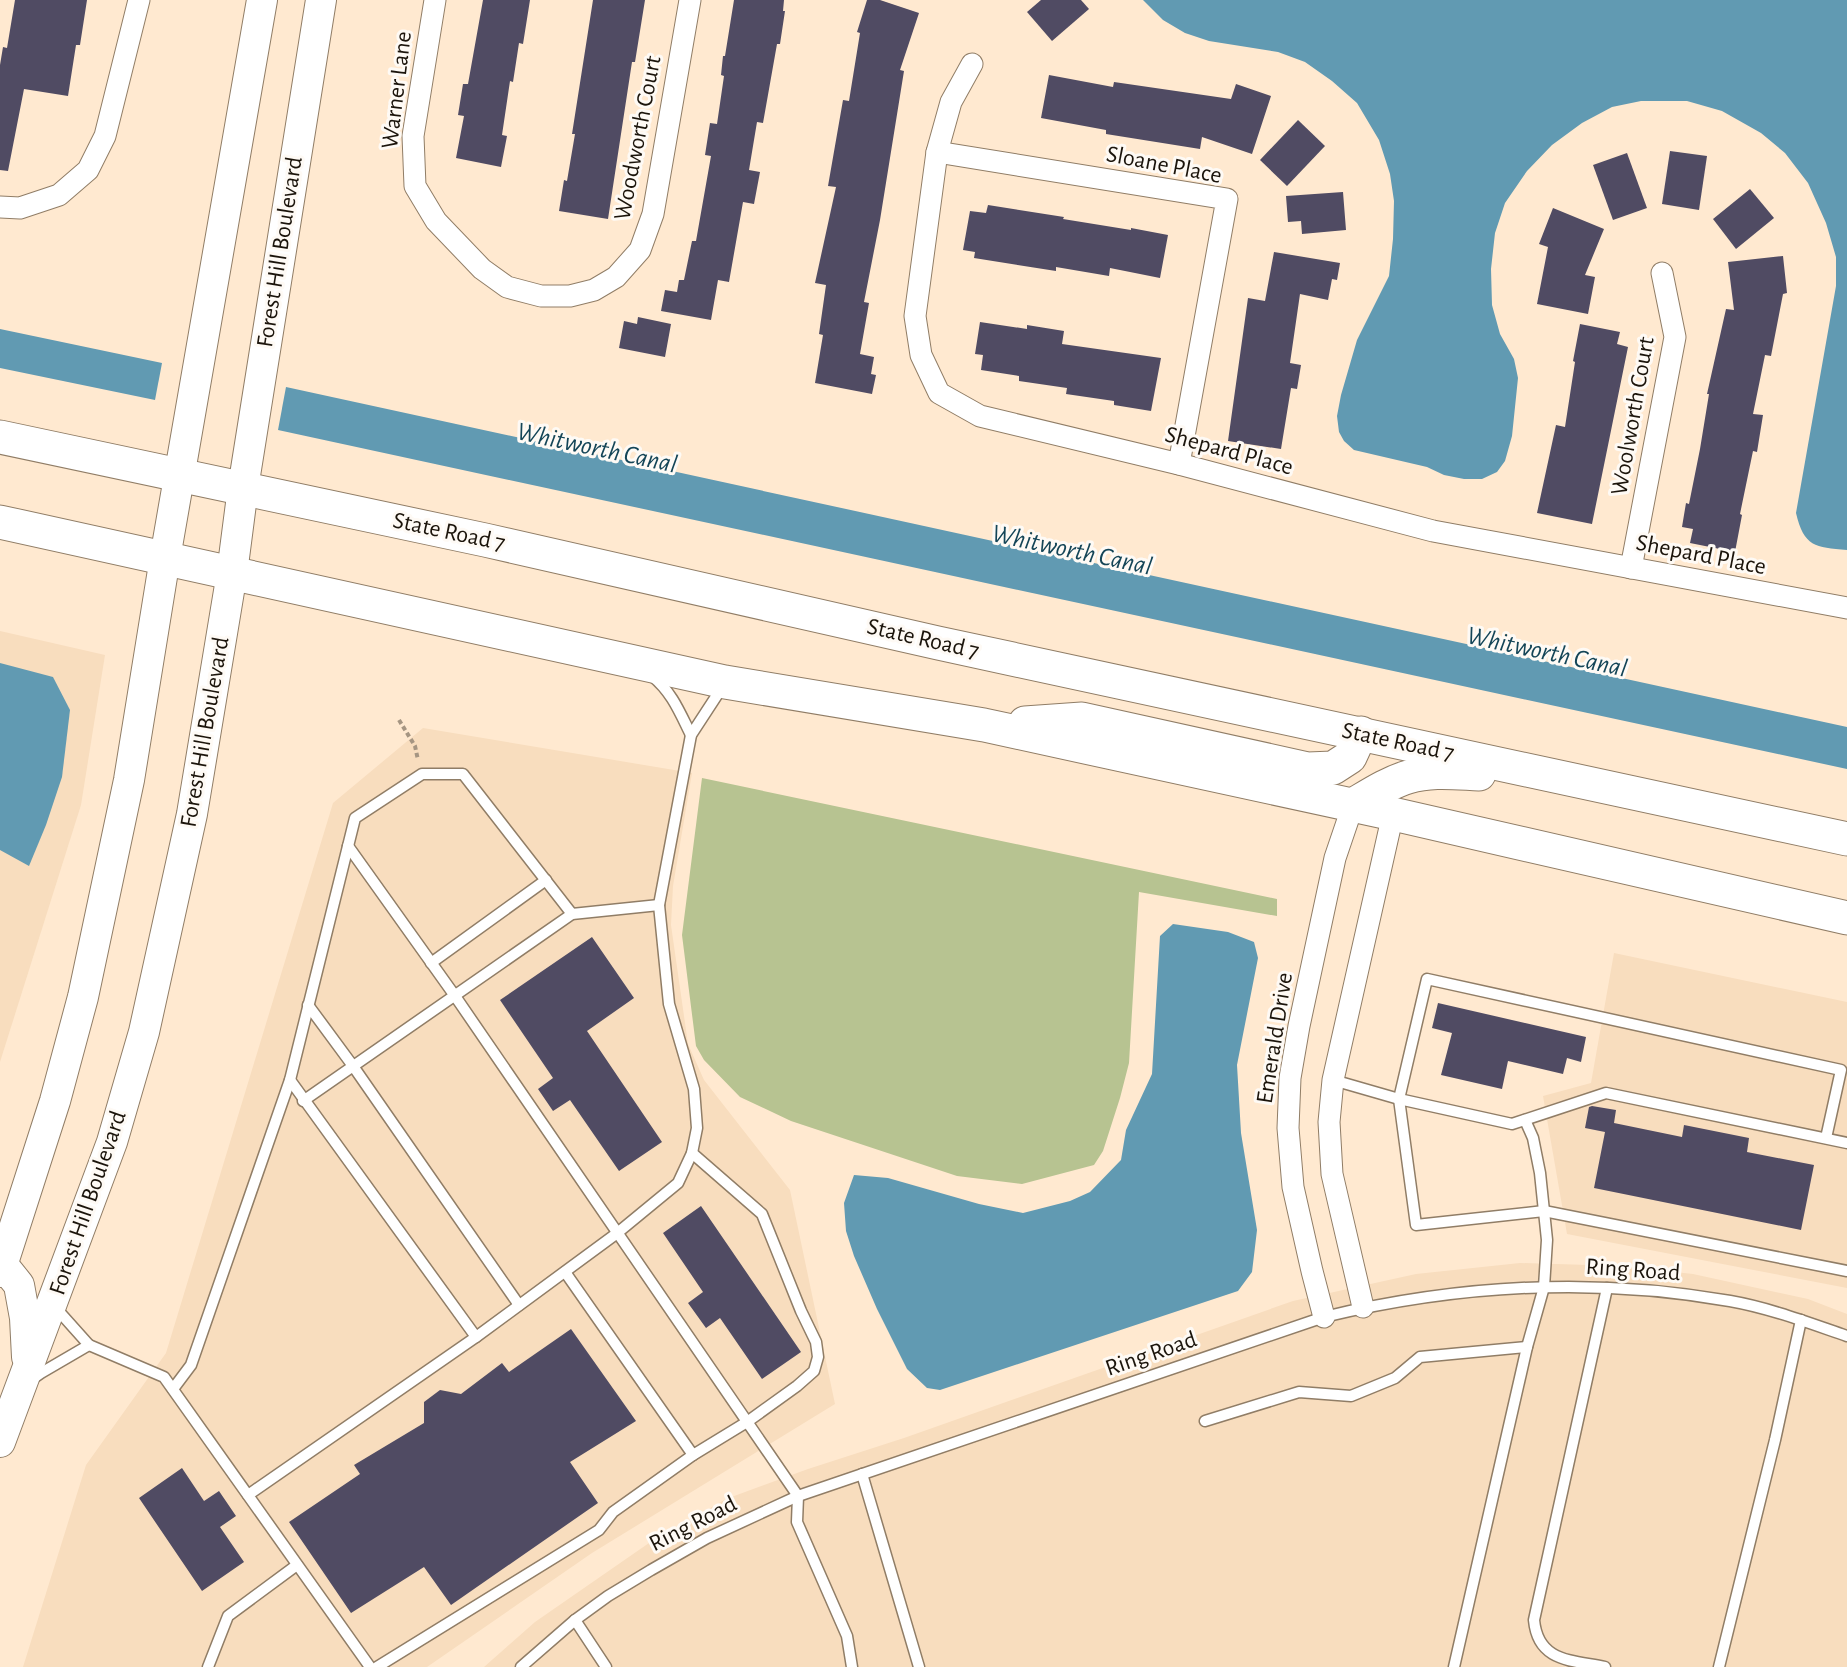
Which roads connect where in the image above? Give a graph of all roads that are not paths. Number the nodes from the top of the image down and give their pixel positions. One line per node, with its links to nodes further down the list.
1 (139, 0): 8 (street)
2 (262, 0): 13 (main road)
3 (321, 0): 14 (main road, Forest Hill Boulevard)
4 (435, 0): 10 (street, Warner Lane)
5 (690, 0): 10 (street, Woodworth Court)
6 (972, 64): 7 (street, Shepard Place)
7 (937, 152): 12 (street, Shepard Place); 12 (street, Sloane Place)
8 (0, 207)
9 (1662, 273): 17 (street, Woolworth Court)
10 (616, 277)
11 (0, 437): 13 (main road, State Road 7)
12 (1179, 464): 17 (street, Shepard Place)
13 (180, 475): 14 (main road, State Road 7); 16 (main road)
14 (243, 488): 18 (main road, Forest Hill Boulevard); 23 (main road, State Road 7)
15 (0, 522): 16 (main road)
16 (165, 558): 18 (main road); 48 (main road)
17 (1631, 568): 19 (street, Shepard Place)
18 (232, 573): 20 (main road); 53 (main road, Forest Hill Boulevard)
19 (1847, 608)
20 (634, 662): 21 (main road); 24 (lane)
21 (725, 682): 22 (main road); 24 (lane)
22 (984, 725): 23 (main road); 26 (main road)
23 (1360, 733): 25 (main road, State Road 7)
24 (691, 735): 31 (lane)
25 (1571, 778): 26 (main road); 28 (main road, State Road 7)
26 (1353, 805): 27 (main road); 56 (street, Emerald Drive)
27 (1393, 814): 33 (main road); 39 (street)
28 (1847, 839)
29 (348, 846): 30 (lane); 34 (lane); 36 (lane)
30 (546, 880): 32 (lane); 34 (lane)
31 (659, 905): 32 (lane); 45 (lane)
32 (572, 914): 35 (lane)
33 (1847, 918)
34 (431, 963): 35 (lane)
35 (455, 996): 37 (lane); 47 (lane)
36 (308, 1005): 37 (lane); 38 (lane)
37 (353, 1066): 41 (lane); 54 (lane)
38 (290, 1080): 41 (lane); 63 (lane)
39 (1333, 1080): 40 (lane); 55 (street)
40 (1399, 1099): 42 (lane); 43 (lane); 46 (lane)
41 (303, 1101): 59 (lane)
42 (1525, 1120): 43 (lane); 46 (lane)
43 (1826, 1138): 44 (lane)
44 (1847, 1143)
45 (692, 1154): 47 (lane); 65 (lane)
46 (1544, 1211): 49 (lane); 51 (lane)
47 (616, 1234): 50 (lane); 65 (lane)
48 (1, 1267): 62 (main road)
49 (1847, 1271)
50 (565, 1272): 54 (lane); 67 (lane)
51 (1544, 1287): 52 (lane, Ring Road); 55 (lane, Ring Road); 61 (lane)
52 (1607, 1288): 57 (lane, Ring Road); 81 (lane)
53 (53, 1304): 60 (lane); 62 (main road, Forest Hill Boulevard)
54 (519, 1305): 59 (lane)
55 (1364, 1307): 56 (lane, Ring Road)
56 (1324, 1317): 68 (lane, Ring Road)
57 (1801, 1320): 58 (lane, Ring Road); 82 (lane)
58 (1847, 1336)
59 (476, 1337): 69 (lane)
60 (89, 1345): 62 (lane); 63 (lane)
61 (1527, 1347): 64 (lane); 80 (lane)
62 (23, 1379): 66 (main road, Forest Hill Boulevard)
63 (173, 1389): 69 (lane)
64 (1205, 1421)
65 (747, 1422): 67 (lane); 70 (lane)
66 (0, 1442)
67 (693, 1455): 75 (lane)
68 (862, 1474): 70 (lane, Ring Road); 79 (lane)
69 (248, 1495): 71 (lane)
70 (798, 1496): 72 (lane, Ring Road); 78 (lane)
71 (297, 1565): 73 (lane); 74 (lane)
72 (575, 1620): 76 (lane, Ring Road); 77 (lane)
73 (208, 1667)
74 (370, 1667)
75 (377, 1667)
76 (521, 1667)
77 (606, 1667)
78 (852, 1667)
79 (919, 1667)
80 (1455, 1667)
81 (1605, 1667)
82 (1719, 1667)

